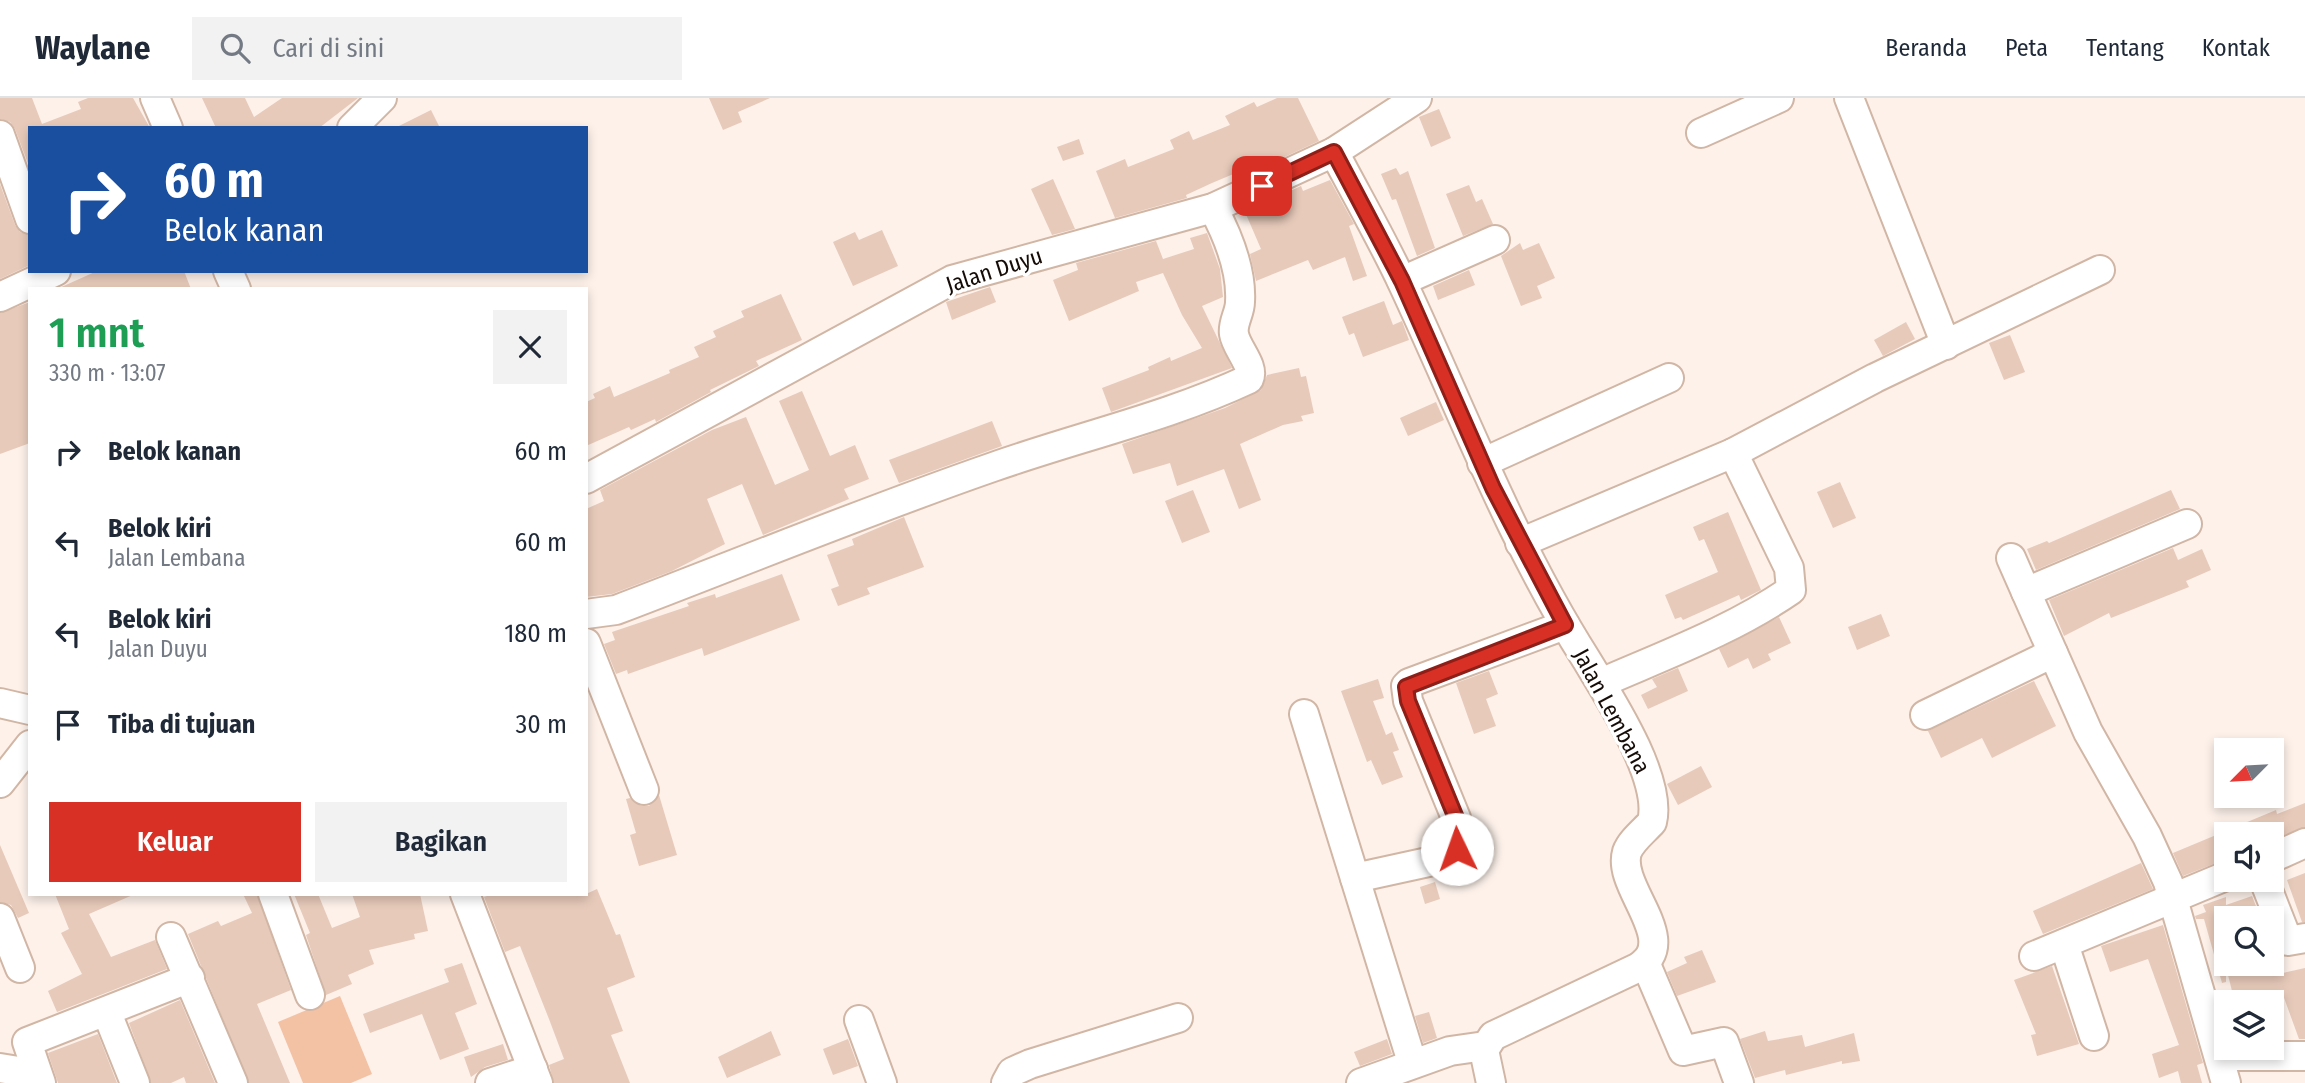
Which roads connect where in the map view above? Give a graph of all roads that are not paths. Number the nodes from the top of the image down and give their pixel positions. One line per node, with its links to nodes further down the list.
1 (155, 98): 6 (street)
2 (382, 98): 7 (street)
3 (1417, 98): 10 (street, Jalan Duyu)
4 (1849, 98): 18 (street)
5 (1773, 99): 8 (street)
6 (167, 126)
7 (354, 126)
8 (1701, 133)
9 (0, 135): 12 (street)
10 (1334, 152): 11 (street, Jalan Duyu); 16 (street, Jalan Lembana)
11 (1213, 208): 22 (street, Jalan Duyu); 27 (street)
12 (28, 213)
13 (1495, 240): 16 (street)
14 (2100, 270): 18 (street)
15 (50, 273): 17 (street)
16 (1402, 281): 21 (street, Jalan Lembana)
17 (0, 297)
18 (1946, 345): 20 (street)
19 (1669, 378): 21 (street)
20 (1733, 453): 24 (street); 31 (street)
21 (1482, 463): 24 (street, Jalan Lembana)
22 (588, 478)
23 (2187, 524): 26 (street)
24 (1520, 543): 28 (street, Jalan Lembana)
25 (2011, 558): 26 (street)
26 (2026, 592): 30 (street)
27 (588, 614)
28 (1565, 625): 31 (street, Jalan Lembana); 41 (street)
29 (588, 648): 38 (street)
30 (2053, 653): 35 (street); 46 (street)
31 (1601, 683): 52 (street, Jalan Lembana)
32 (0, 703): 33 (street)
33 (28, 710)
34 (1304, 714): 41 (street)
35 (1925, 715)
36 (28, 748): 37 (street)
37 (0, 783)
38 (644, 790)
39 (2305, 843): 40 (street)
40 (2284, 853)
41 (1355, 878): 65 (street)
42 (2214, 881): 46 (street)
43 (2269, 892): 49 (street)
44 (274, 896): 55 (street)
45 (466, 896): 67 (street)
46 (2174, 898): 50 (street); 60 (street)
47 (0, 918): 53 (street)
48 (171, 937): 54 (street)
49 (2305, 938)
50 (2064, 944): 51 (street); 59 (street)
51 (2034, 957)
52 (1645, 962): 61 (street); 76 (street)
53 (20, 968)
54 (190, 978): 56 (street); 70 (street)
55 (310, 996)
56 (107, 1013): 68 (street); 69 (street)
57 (1178, 1018): 73 (street)
58 (859, 1020): 72 (street)
59 (2094, 1036)
60 (2214, 1038)
61 (1485, 1046): 65 (street); 75 (street)
62 (2284, 1056): 63 (street)
63 (2305, 1056)
64 (2220, 1060): 77 (street)
65 (1412, 1062): 74 (street)
66 (0, 1068): 68 (street)
67 (536, 1076): 71 (street)
68 (39, 1078)
69 (135, 1083)
70 (233, 1083)
71 (490, 1083)
72 (882, 1083)
73 (1006, 1083)
74 (1361, 1083)
75 (1492, 1083)
76 (1739, 1083)
77 (2226, 1083)

